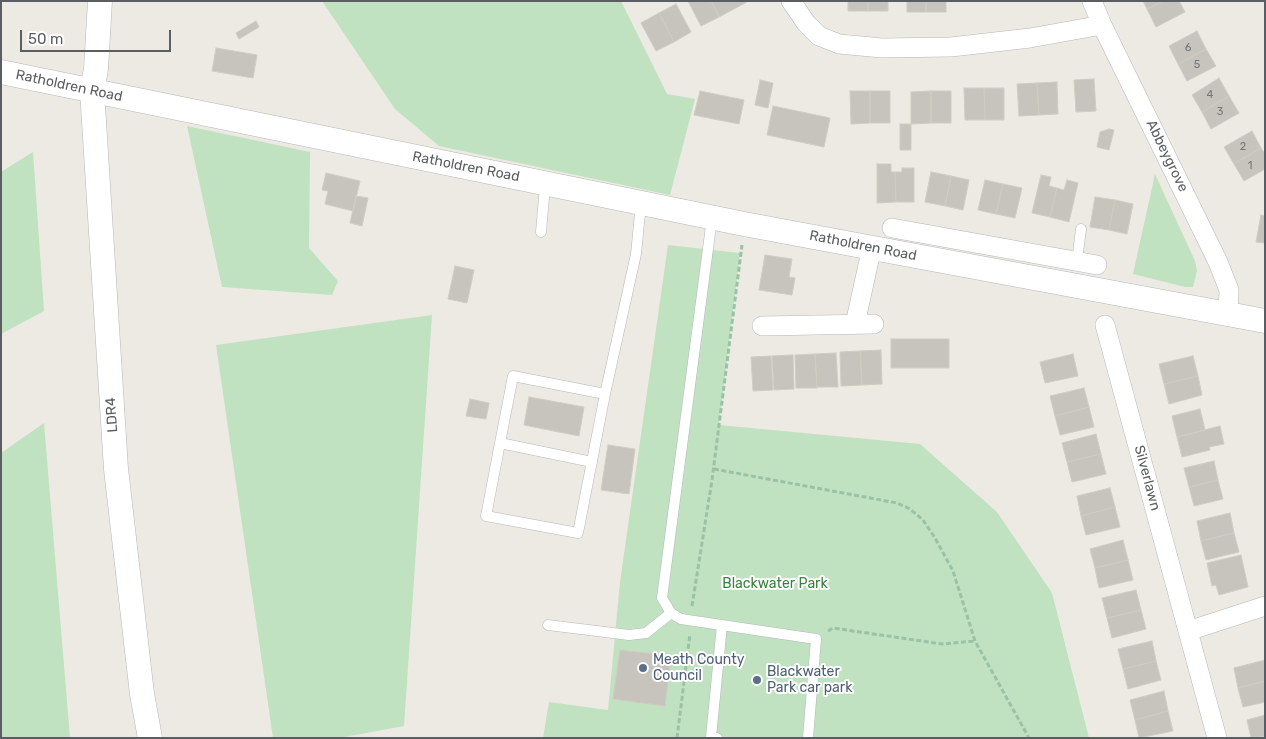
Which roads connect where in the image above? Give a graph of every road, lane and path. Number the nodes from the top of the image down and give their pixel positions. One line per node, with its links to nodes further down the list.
1 (100, 1): 6 (street, LDR4)
2 (791, 1): 4 (street)
3 (1092, 1): 4 (street, Abbeygrove)
4 (1102, 25): 19 (street, Abbeygrove)
5 (1, 72): 6 (street, Ratholdren Road)
6 (92, 90): 7 (street, Ratholdren Road); 36 (street, LDR4)
7 (547, 183): 8 (street, Ratholdren Road); 13 (lane)
8 (641, 202): 9 (street, Ratholdren Road); 23 (lane)
9 (712, 216): 10 (street, Ratholdren Road); 29 (lane)
10 (744, 224): 15 (street, Ratholdren Road); 26 (path)
11 (892, 228): 14 (street, Ratholdren Road)
12 (1081, 230): 17 (lane)
13 (541, 232)
14 (936, 236): 16 (street, Ratholdren Road); 17 (street, Ratholdren Road)
15 (872, 247): 16 (street, Ratholdren Road); 22 (street)
16 (932, 259): 19 (street, Ratholdren Road)
17 (1077, 262): 18 (street, Ratholdren Road)
18 (1096, 265)
19 (1228, 315): 20 (street, Ratholdren Road)
20 (1265, 321)
21 (1105, 325): 33 (street, Silverlawn)
22 (762, 326)
23 (605, 394): 24 (lane); 25 (lane)
24 (500, 443): 25 (lane); 25 (lane)
25 (592, 462)
26 (714, 469): 27 (path); 35 (path)
27 (692, 606)
28 (1265, 606): 33 (street)
29 (671, 613): 30 (lane); 31 (lane)
30 (548, 625)
31 (722, 625): 34 (lane); 38 (lane)
32 (690, 631): 37 (path)
33 (1188, 631): 41 (street, Silverlawn)
34 (816, 639): 35 (path); 39 (lane)
35 (975, 641): 40 (path)
36 (150, 738)
37 (677, 738)
38 (717, 738)
39 (808, 738)
40 (1029, 738)
41 (1217, 738)

